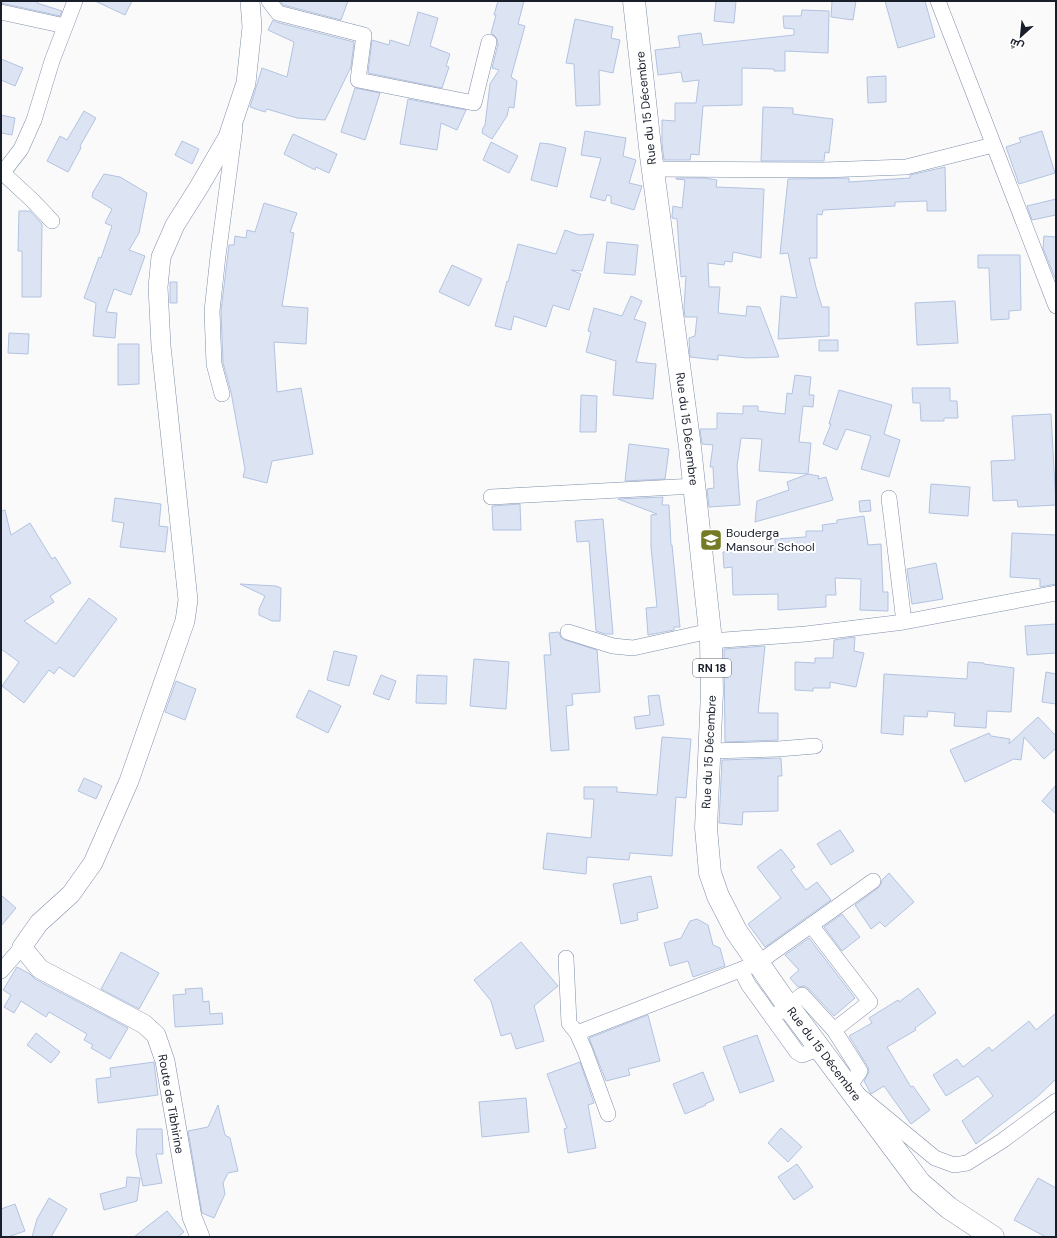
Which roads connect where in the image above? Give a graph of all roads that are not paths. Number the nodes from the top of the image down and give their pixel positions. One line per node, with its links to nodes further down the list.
1 (75, 1): 7 (street)
2 (250, 1): 9 (street)
3 (269, 1): 8 (street)
4 (634, 1): 11 (main road, Rue du 15 Décembre / RN 18)
5 (938, 1): 10 (street)
6 (1, 12): 7 (street)
7 (65, 26): 12 (street)
8 (489, 42)
9 (238, 108): 15 (street); 27 (street)
10 (993, 145): 11 (street); 14 (street)
11 (653, 169): 16 (main road, Rue du 15 Décembre / RN 18)
12 (2, 174): 13 (street)
13 (52, 222)
14 (1056, 306)
15 (222, 394)
16 (695, 486): 17 (street); 22 (main road, Rue du 15 Décembre / RN 18)
17 (491, 497)
18 (889, 498): 20 (street)
19 (1056, 593): 20 (street)
20 (904, 622): 22 (street)
21 (568, 632): 22 (street)
22 (710, 636): 24 (main road, Rue du 15 Décembre / RN 18)
23 (815, 746): 24 (street)
24 (710, 751): 29 (main road, Rue du 15 Décembre / RN 18)
25 (873, 881): 26 (street)
26 (811, 926): 29 (street); 32 (street)
27 (22, 947): 30 (street); 37 (street, Route de Tibhirine)
28 (566, 958): 33 (street)
29 (749, 967): 31 (main road, Rue du 15 Décembre / RN 18); 33 (street)
30 (1, 971)
31 (780, 1012): 32 (street); 34 (main road, Rue du 15 Décembre / RN 18)
32 (834, 1030): 34 (street)
33 (576, 1034): 36 (street)
34 (849, 1087): 35 (street); 38 (main road, Rue du 15 Décembre / RN 18)
35 (1056, 1101)
36 (608, 1114)
37 (200, 1237)
38 (993, 1237)

